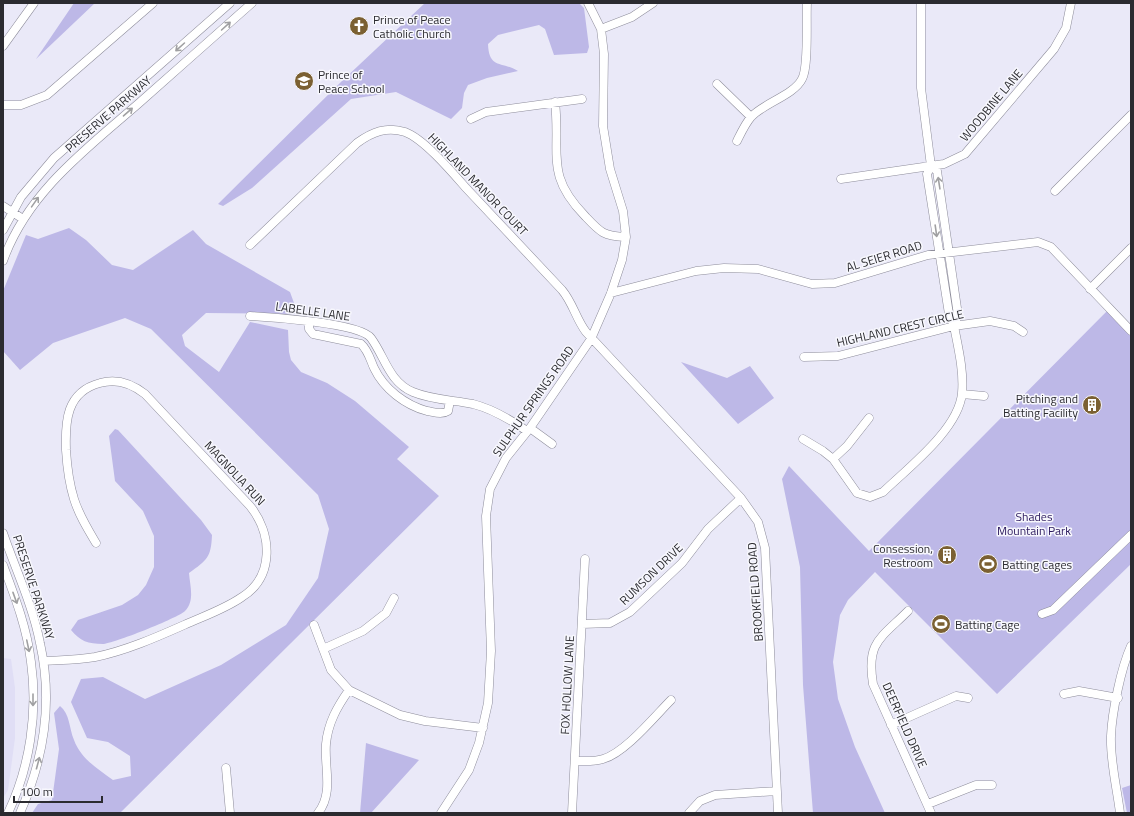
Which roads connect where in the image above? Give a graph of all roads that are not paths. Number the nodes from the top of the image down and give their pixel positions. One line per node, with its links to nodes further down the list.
1 (34, 3): 11 (street)
2 (152, 3): 15 (street)
3 (230, 3): 26 (street, PRESERVE PARKWAY, one-way to 26)
4 (252, 3): 27 (street, PRESERVE PARKWAY, one-way to 4)
5 (588, 3): 10 (street, SULPHUR SPRINGS ROAD)
6 (652, 3): 10 (street)
7 (806, 3): 17 (street)
8 (921, 3): 20 (street)
9 (1071, 3): 20 (street, WOODBINE LANE)
10 (601, 29): 29 (street, SULPHUR SPRINGS ROAD)
11 (3, 46)
12 (717, 84): 17 (street)
13 (582, 99): 14 (street)
14 (555, 102): 18 (street); 29 (street)
15 (3, 105)
16 (1131, 115): 22 (street)
17 (751, 117): 19 (street)
18 (471, 119)
19 (737, 141)
20 (931, 166): 21 (street, WOODBINE LANE); 24 (street, one-way to 20); 25 (street)
21 (841, 179)
22 (1055, 191)
23 (3, 206): 26 (street)
24 (942, 208): 25 (street); 32 (street)
25 (932, 209): 33 (street, one-way to 33)
26 (12, 211): 27 (street); 28 (street, PRESERVE PARKWAY)
27 (23, 219): 34 (street, PRESERVE PARKWAY)
28 (3, 230)
29 (626, 237): 38 (street, SULPHUR SPRINGS ROAD)
30 (250, 245): 44 (street, HIGHLAND MANOR COURT)
31 (1131, 248): 35 (street)
32 (949, 252): 33 (street, AL SEIER ROAD); 35 (street, AL SEIER ROAD); 36 (street)
33 (939, 253): 37 (street); 38 (street, AL SEIER ROAD)
34 (3, 261)
35 (1090, 289): 42 (street, AL SEIER ROAD)
36 (955, 290): 37 (street); 41 (street)
37 (945, 292): 41 (street)
38 (611, 293): 44 (street, SULPHUR SPRINGS ROAD)
39 (250, 316): 40 (street, LABELLE LANE)
40 (309, 322): 48 (street, LABELLE LANE); 48 (street)
41 (954, 326): 43 (street, HIGHLAND CREST CIRCLE); 45 (street, HIGHLAND CREST CIRCLE); 46 (street)
42 (1131, 331)
43 (1023, 332)
44 (591, 339): 50 (street, SULPHUR SPRINGS ROAD); 54 (street, BROOKFIELD ROAD)
45 (804, 357)
46 (962, 394): 47 (street); 53 (street)
47 (984, 396)
48 (450, 400): 50 (street, LABELLE LANE)
49 (869, 418): 53 (street)
50 (529, 430): 52 (street, LABELLE LANE); 74 (street, SULPHUR SPRINGS ROAD)
51 (804, 439): 53 (street)
52 (552, 444)
53 (833, 459)
54 (741, 498): 63 (street, RUMSON DRIVE); 78 (street, BROOKFIELD ROAD)
55 (3, 533): 67 (street, PRESERVE PARKWAY)
56 (1131, 535): 62 (street)
57 (96, 542): 67 (street, MAGNOLIA RUN)
58 (585, 559): 63 (street, FOX HOLLOW LANE)
59 (3, 565): 80 (street, PRESERVE PARKWAY, one-way to 80)
60 (394, 598): 66 (street)
61 (908, 611): 73 (street, DEERFIELD DRIVE)
62 (1042, 614)
63 (582, 624): 75 (street, FOX HOLLOW LANE)
64 (314, 625): 66 (street)
65 (1131, 646): 71 (street)
66 (323, 650): 68 (street)
67 (44, 661): 81 (street, PRESERVE PARKWAY, one-way to 67)
68 (349, 690): 74 (street); 83 (street)
69 (1064, 694): 71 (street)
70 (968, 698): 73 (street)
71 (1118, 698): 89 (street)
72 (671, 700): 75 (street)
73 (891, 725): 79 (street, DEERFIELD DRIVE)
74 (483, 728): 84 (street, SULPHUR SPRINGS ROAD)
75 (575, 761): 85 (street, FOX HOLLOW LANE)
76 (226, 768): 82 (street)
77 (992, 785): 79 (street)
78 (777, 791): 86 (street); 87 (street, BROOKFIELD ROAD)
79 (928, 804): 88 (street, DEERFIELD DRIVE)
80 (8, 813)
81 (20, 813)
82 (230, 813)
83 (318, 813)
84 (441, 813)
85 (572, 813)
86 (688, 813)
87 (778, 813)
88 (932, 813)
89 (1120, 813)

